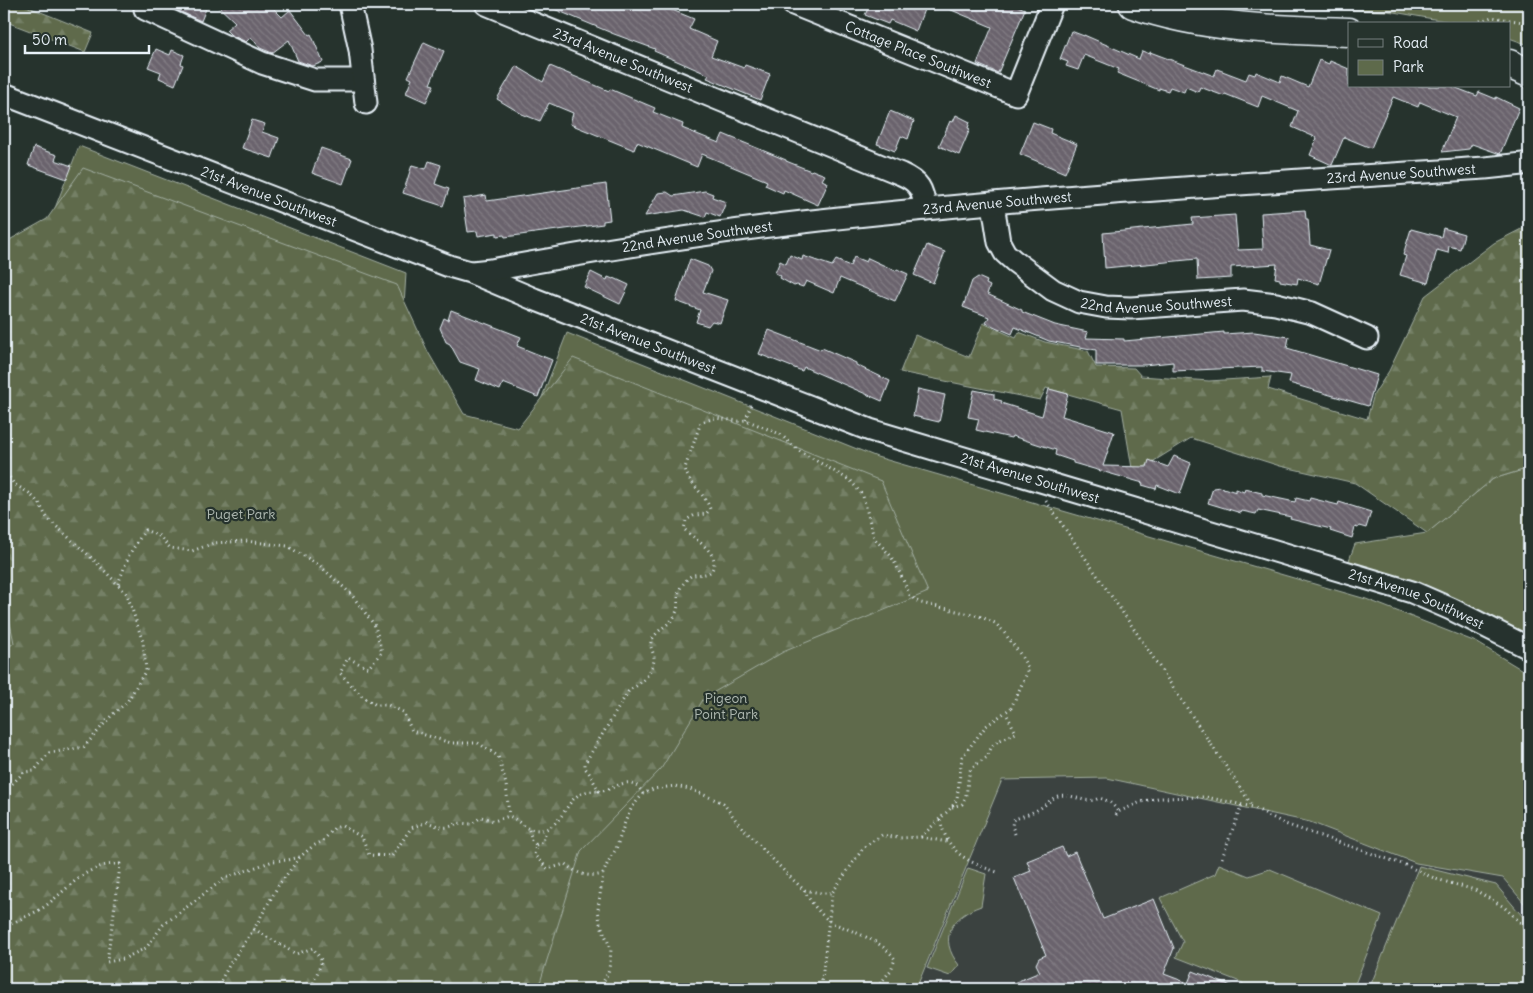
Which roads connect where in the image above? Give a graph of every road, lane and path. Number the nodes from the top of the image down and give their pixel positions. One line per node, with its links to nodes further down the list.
1 (147, 4): 12 (street)
2 (350, 4): 12 (street)
3 (486, 4): 17 (street, 23rd Avenue Southwest)
4 (793, 4): 5 (street, Cottage Place Southwest)
5 (1052, 4)
6 (1133, 4): 9 (main road)
7 (1480, 21): 8 (path)
8 (1529, 23)
9 (1348, 32)
10 (1510, 64): 11 (main road)
11 (1529, 72)
12 (363, 80): 14 (street)
13 (4, 94): 19 (street, 21st Avenue Southwest)
14 (366, 103)
15 (1527, 162): 16 (street, 23rd Avenue Southwest)
16 (993, 204): 17 (street, 23rd Avenue Southwest); 21 (street, 22nd Avenue Southwest)
17 (925, 209): 18 (street, 22nd Avenue Southwest)
18 (520, 265): 19 (street, 22nd Avenue Southwest); 20 (street)
19 (470, 272): 20 (street, 21st Avenue Southwest)
20 (534, 299): 27 (street, 21st Avenue Southwest)
21 (1367, 338)
22 (752, 400): 23 (path)
23 (746, 420): 28 (path); 30 (path)
24 (4, 469): 26 (path)
25 (1043, 497): 34 (path)
26 (118, 584): 29 (path); 35 (path)
27 (1529, 648)
28 (1006, 713): 33 (path); 33 (path)
29 (4, 787)
30 (599, 791): 31 (path); 38 (path)
31 (643, 794): 46 (path); 47 (path)
32 (1242, 804): 34 (path); 39 (path); 44 (path)
33 (952, 807): 36 (path)
34 (1253, 807): 52 (path)
35 (509, 816): 37 (path); 43 (path)
36 (940, 820): 40 (path); 41 (path)
37 (530, 830): 38 (path); 42 (path)
38 (546, 830): 42 (path)
39 (1015, 834)
40 (921, 837): 41 (path); 48 (path)
41 (948, 842): 45 (path)
42 (536, 845): 46 (path)
43 (300, 857): 50 (path); 51 (path)
44 (1222, 858)
45 (997, 872)
46 (603, 874): 55 (path)
47 (804, 890): 48 (path); 49 (path)
48 (832, 893): 49 (path)
49 (829, 921): 56 (path); 57 (path)
50 (4, 930)
51 (254, 930): 53 (path); 54 (path)
52 (1529, 931)
53 (216, 989)
54 (311, 989)
55 (599, 989)
56 (818, 989)
57 (876, 989)

